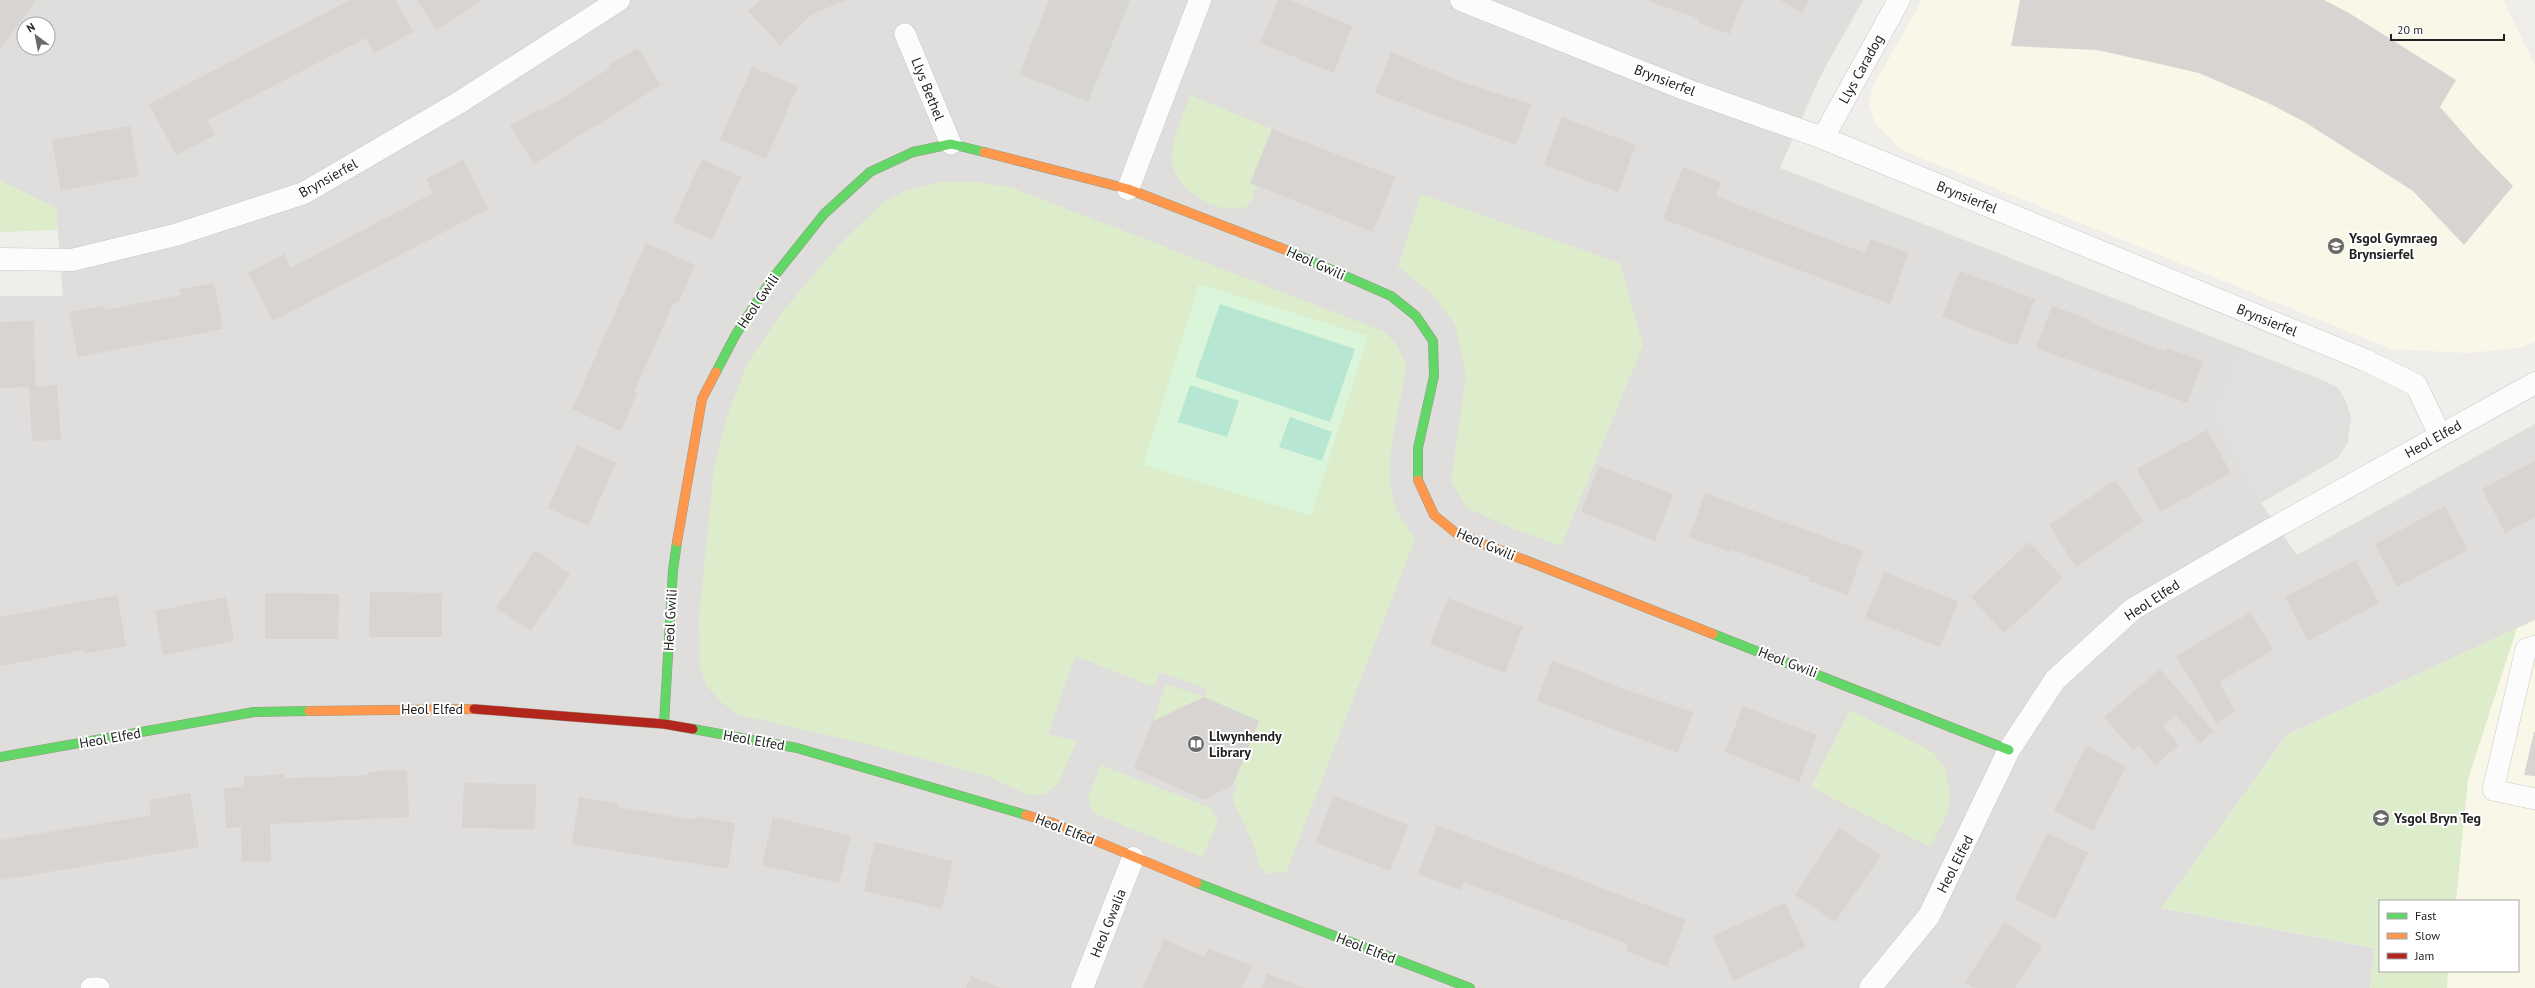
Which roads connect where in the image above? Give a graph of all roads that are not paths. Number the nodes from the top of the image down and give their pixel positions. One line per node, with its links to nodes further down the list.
1 (619, 0): 9 (street, Brynsierfel)
2 (1200, 0): 8 (street)
3 (1461, 0): 6 (street, Brynsierfel)
4 (1899, 0): 6 (street, Llys Caradog)
5 (905, 34): 7 (lane, Llys Bethel)
6 (1823, 138): 11 (street, Brynsierfel)
7 (951, 144): 8 (street, Heol Gwili); 13 (street, Heol Gwili)
8 (1128, 189): 14 (street, Heol Gwili)
9 (0, 259)
10 (2535, 383): 11 (street, Heol Elfed)
11 (2440, 436): 14 (street, Heol Elfed)
12 (2535, 646): 16 (lane)
13 (664, 724): 15 (street, Heol Elfed); 17 (street, Heol Elfed)
14 (2009, 750): 22 (street, Heol Elfed)
15 (0, 757)
16 (2535, 799)
17 (1133, 858): 20 (street, Heol Gwalia); 21 (street, Heol Elfed)
18 (91, 988): 19 (lane)
19 (99, 988)
20 (1082, 988)
21 (1470, 988)
22 (1870, 988)

